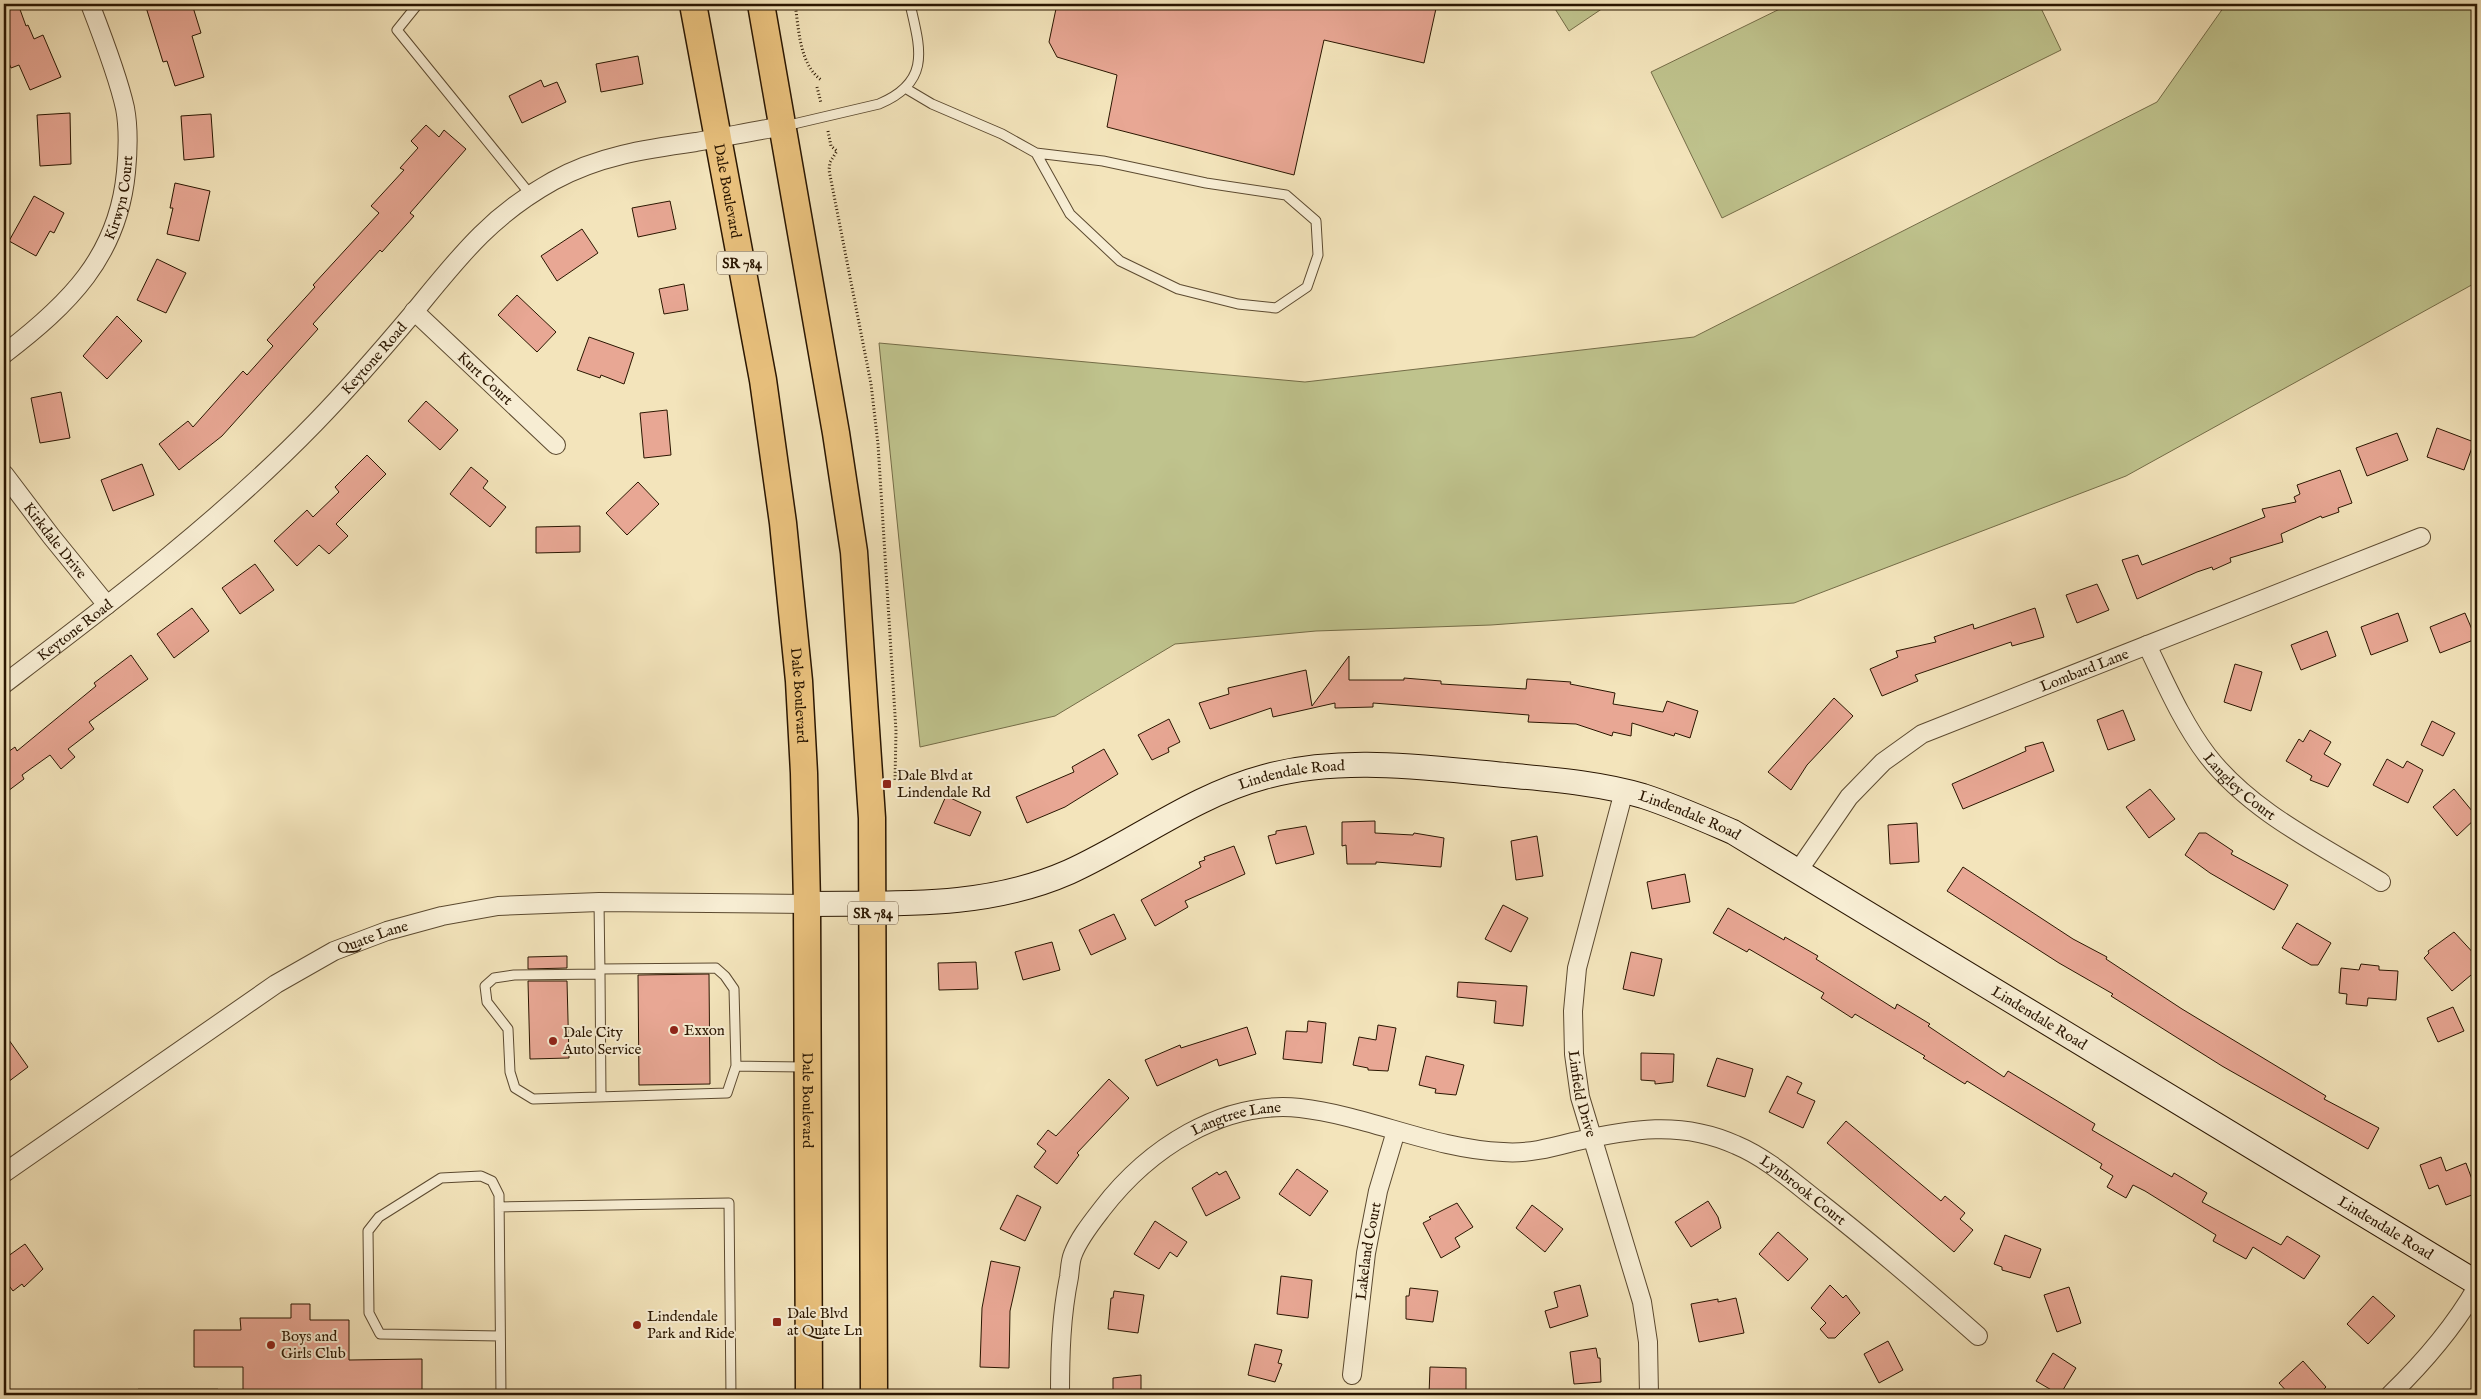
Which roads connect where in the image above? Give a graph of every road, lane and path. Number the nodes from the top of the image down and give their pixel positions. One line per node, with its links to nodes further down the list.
1 (90, 4): 15 (street, Kirwyn Court)
2 (418, 4): 13 (lane)
3 (694, 4): 10 (main road, Dale Boulevard / SR 784)
4 (761, 4): 9 (main road, SR 784)
5 (795, 4): 7 (path)
6 (910, 4): 8 (lane)
7 (821, 80)
8 (905, 88): 9 (lane); 12 (lane)
9 (784, 126): 10 (street, Keytone Road); 27 (main road, SR 784)
10 (718, 138): 13 (street, Keytone Road); 28 (main road, Dale Boulevard / SR 784)
11 (831, 146): 22 (path)
12 (1036, 153): 12 (lane)
13 (530, 194): 14 (street, Keytone Road)
14 (414, 311): 16 (street, Kurt Court); 19 (street, Keytone Road)
15 (4, 354)
16 (556, 445)
17 (4, 474): 19 (street, Kirkdale Drive)
18 (2420, 537): 20 (street, Lombard Lane)
19 (107, 605): 21 (street, Keytone Road)
20 (2147, 645): 24 (street, Lombard Lane); 25 (street, Langley Court)
21 (4, 684)
22 (894, 787)
23 (1624, 791): 24 (street, Lindendale Road); 27 (street, Lindendale Road); 34 (street, Linfield Drive)
24 (1798, 871): 37 (street, Lindendale Road)
25 (2381, 882)
26 (599, 902): 28 (street, Quate Lane); 29 (lane); 35 (street, Quate Lane)
27 (873, 903): 28 (street, Lindendale Road); 45 (main road, SR 784)
28 (807, 904): 31 (main road, Dale Boulevard / SR 784)
29 (600, 972): 30 (lane); 32 (lane); 32 (lane)
30 (736, 1066): 31 (lane); 32 (lane)
31 (808, 1067): 44 (main road, Dale Boulevard / SR 784)
32 (600, 1097)
33 (1396, 1131): 34 (street, Langtree Lane); 41 (street, Lakeland Court); 46 (street, Langtree Lane)
34 (1591, 1138): 40 (street, Lynbrook Court); 47 (street, Linfield Drive)
35 (4, 1173)
36 (499, 1207): 39 (lane); 39 (lane); 43 (lane)
37 (2477, 1283)
38 (2477, 1288): 48 (street)
39 (500, 1336): 42 (lane)
40 (1978, 1336)
41 (1352, 1375)
42 (501, 1395)
43 (731, 1395)
44 (809, 1395)
45 (874, 1395)
46 (1060, 1395)
47 (1649, 1395)
48 (2390, 1395)

